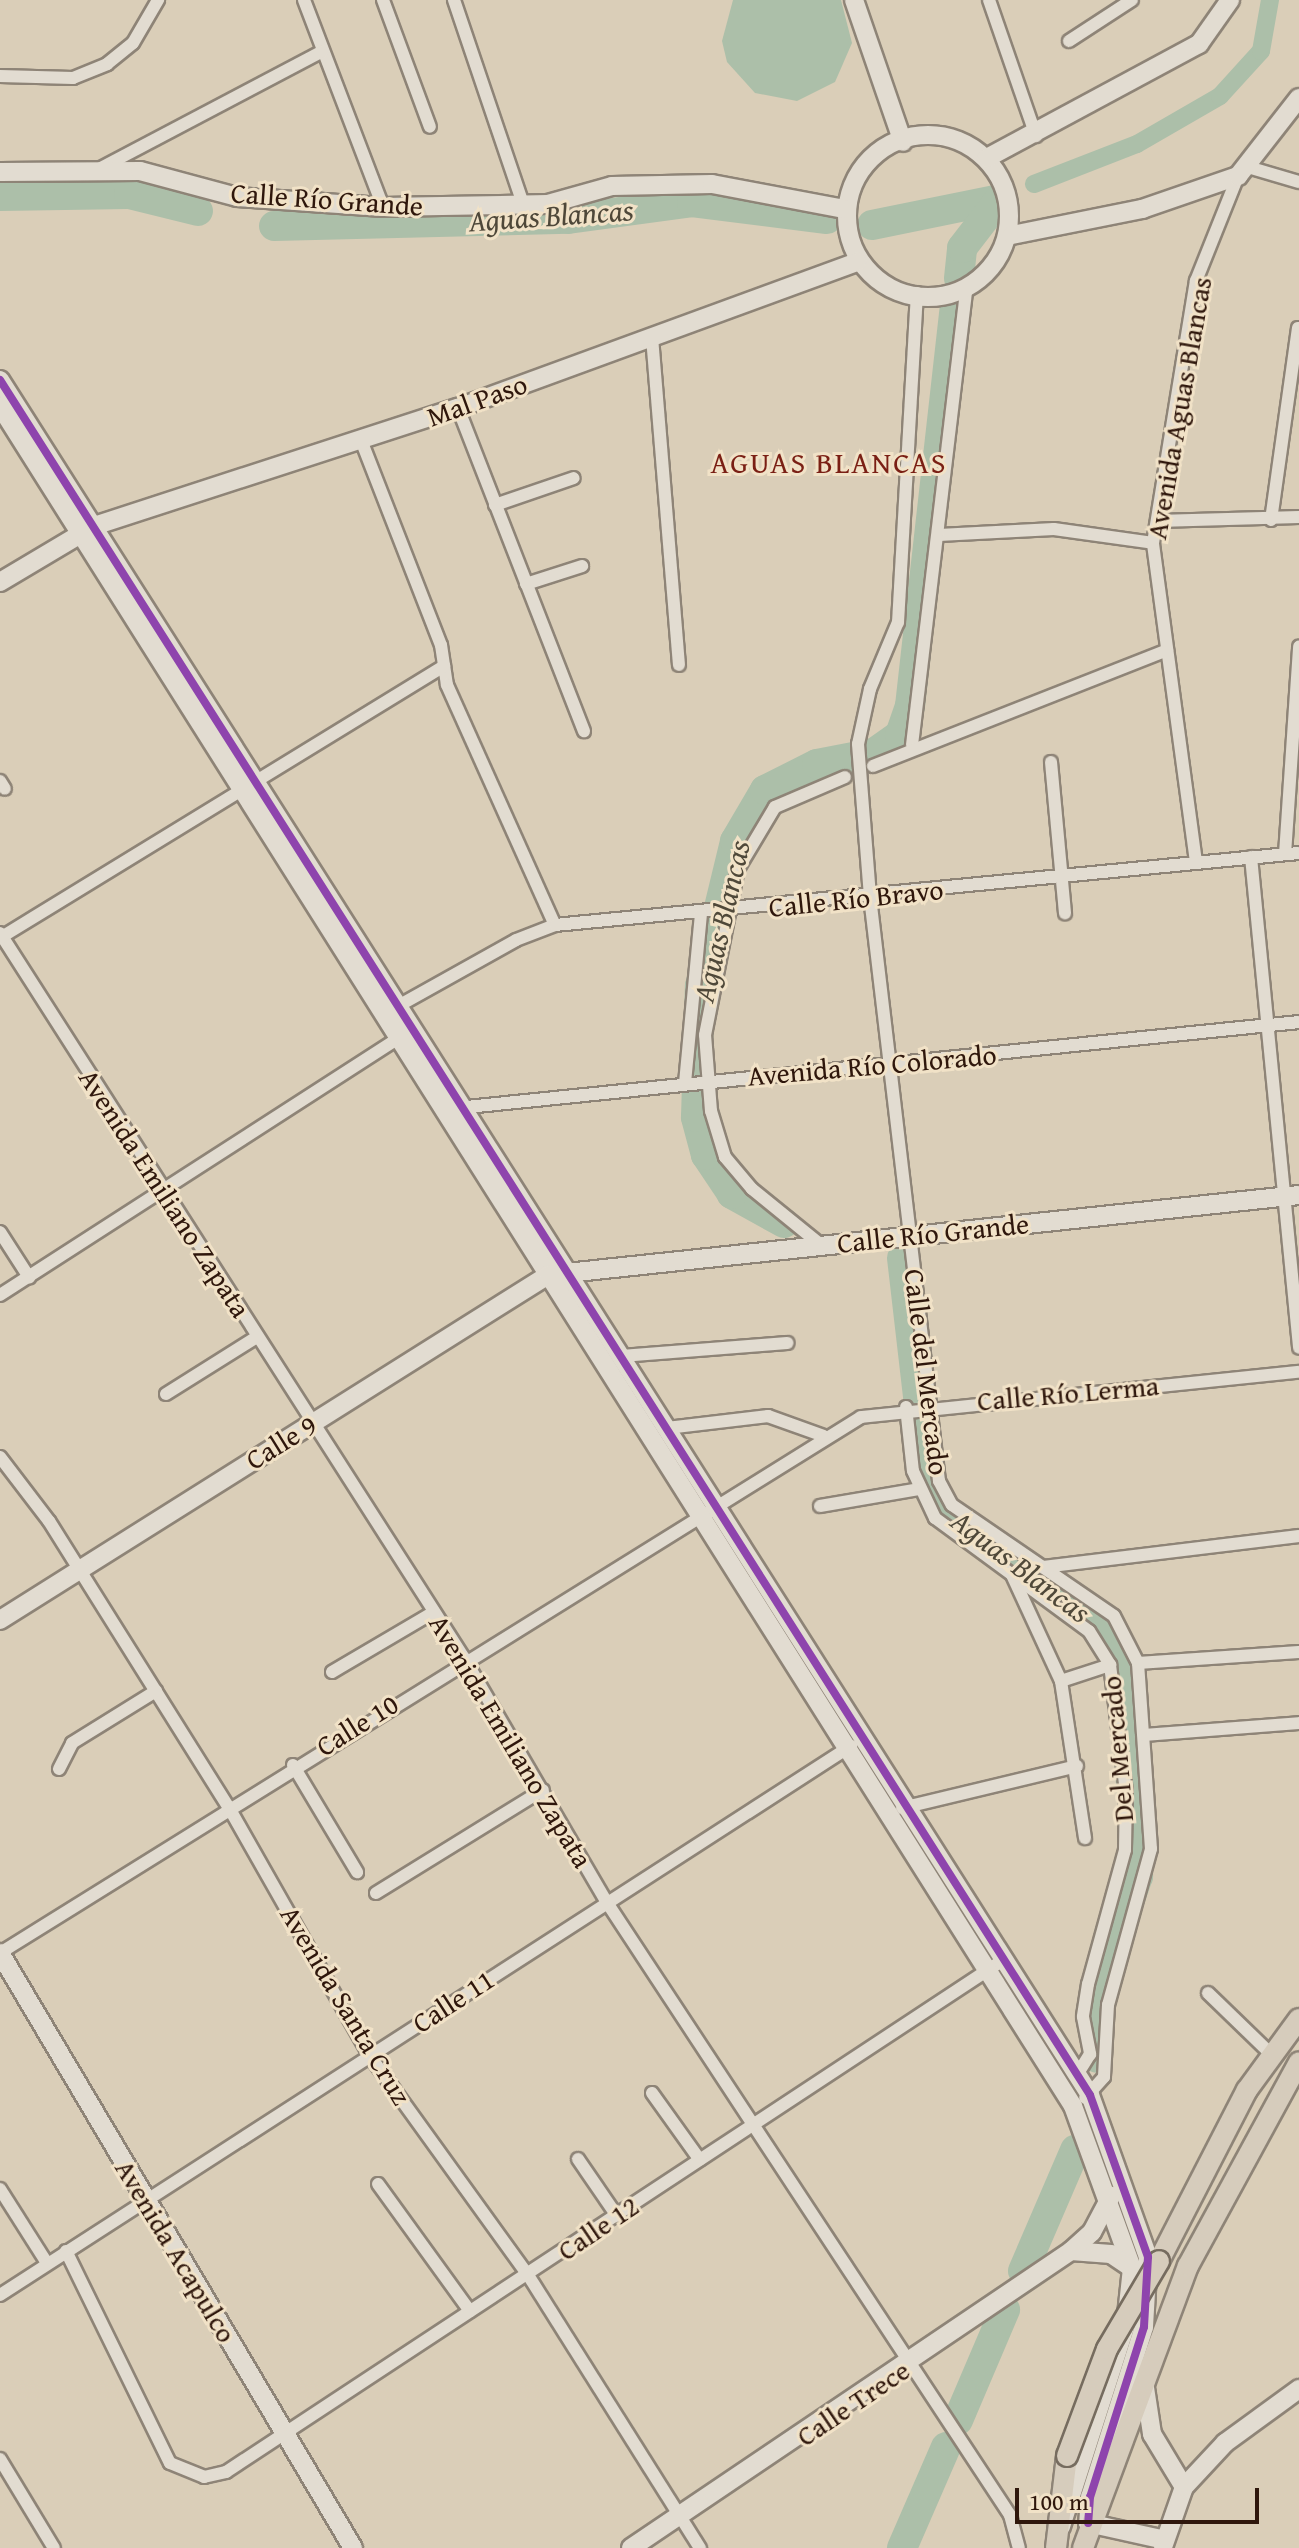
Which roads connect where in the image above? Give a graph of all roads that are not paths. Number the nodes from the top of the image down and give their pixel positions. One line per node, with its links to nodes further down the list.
1 (158, 0): 11 (street)
2 (304, 0): 10 (street)
3 (383, 0): 13 (street)
4 (454, 0): 21 (street)
5 (854, 0): 15 (main road)
6 (989, 0): 14 (street)
7 (1132, 0): 9 (street)
8 (1230, 0): 14 (main road)
9 (1069, 41)
10 (323, 51): 17 (street); 22 (street)
11 (0, 76)
12 (1299, 98): 19 (main road, Avenida Aguas Blancas)
13 (430, 127)
14 (1036, 136): 16 (main road)
15 (903, 142): 16 (main road); 23 (main road)
16 (987, 158): 24 (main road)
17 (96, 170): 18 (main road, Calle Río Grande); 22 (main road, Calle Río Grande)
18 (0, 172)
19 (1244, 172): 20 (street); 24 (main road); 38 (street, Avenida Aguas Blancas)
20 (1299, 182)
21 (523, 204): 22 (main road, Calle Río Grande); 23 (main road, Calle Río Grande)
22 (383, 207)
23 (844, 209): 25 (main road)
24 (1012, 235): 26 (main road)
25 (857, 262): 27 (main road); 29 (main road, Mal Paso)
26 (967, 285): 27 (main road); 40 (street)
27 (917, 293): 59 (street, Calle del Mercado)
28 (1298, 328): 37 (street)
29 (652, 337): 32 (main road, Mal Paso); 47 (street)
30 (0, 380): 39 (main road)
31 (0, 406): 39 (main road)
32 (458, 408): 33 (main road, Mal Paso); 35 (street)
33 (361, 440): 39 (main road, Mal Paso); 48 (street)
34 (574, 478): 35 (street)
35 (495, 505): 44 (street)
36 (1299, 517): 37 (street)
37 (1271, 520): 38 (street)
38 (1157, 521): 41 (street, Avenida Aguas Blancas)
39 (87, 530): 43 (main road, Mal Paso); 54 (main road)
40 (939, 535): 41 (street); 50 (street)
41 (1153, 543): 46 (street, Avenida Aguas Blancas)
42 (582, 566): 44 (street)
43 (0, 582)
44 (526, 584): 49 (street)
45 (1299, 646): 55 (street)
46 (1167, 650): 50 (street); 57 (street, Avenida Aguas Blancas)
47 (679, 665)
48 (444, 666): 54 (street); 63 (street)
49 (584, 731)
50 (912, 745): 52 (street)
51 (1051, 762): 58 (street)
52 (873, 766)
53 (845, 777): 60 (street)
54 (247, 783): 64 (street); 65 (main road)
55 (1292, 853): 56 (street, Calle Río Bravo)
56 (1251, 857): 57 (street, Calle Río Bravo); 67 (street)
57 (1196, 862): 58 (street, Calle Río Bravo)
58 (1060, 874): 59 (street, Calle Río Bravo); 61 (street)
59 (870, 897): 60 (street, Calle Río Bravo); 69 (street, Calle del Mercado)
60 (727, 912): 62 (street, Calle Río Bravo); 70 (street)
61 (1065, 913)
62 (704, 914): 63 (street, Calle Río Bravo); 70 (street)
63 (555, 925): 65 (street, Calle Río Bravo)
64 (1, 936): 72 (street, Avenida Emiliano Zapata)
65 (392, 1010): 68 (main road)
66 (1299, 1022): 67 (street, Avenida Río Colorado)
67 (1266, 1026): 69 (street, Avenida Río Colorado); 73 (street)
68 (406, 1033): 71 (main road); 72 (street)
69 (890, 1064): 70 (street, Avenida Río Colorado); 75 (street, Calle del Mercado)
70 (696, 1082): 71 (street, Avenida Río Colorado); 76 (street)
71 (453, 1108): 77 (main road)
72 (164, 1192): 78 (street); 80 (street, Avenida Emiliano Zapata)
73 (1292, 1196): 75 (main road, Calle Río Grande); 82 (street)
74 (0, 1232): 78 (street)
75 (909, 1235): 76 (main road, Calle Río Grande); 86 (street, Calle del Mercado)
76 (821, 1245): 77 (main road, Calle Río Grande)
77 (557, 1273): 83 (main road); 87 (main road, Calle 9); 93 (main road)
78 (29, 1277): 79 (street)
79 (0, 1295)
80 (257, 1337): 85 (street); 87 (street, Avenida Emiliano Zapata)
81 (787, 1343): 83 (street)
82 (1299, 1348)
83 (621, 1356): 88 (main road)
84 (1299, 1372): 86 (street, Calle Río Lerma)
85 (166, 1394)
86 (918, 1406): 89 (street, Calle Río Lerma); 91 (street, Del Mercado); 95 (street, Calle del Mercado)
87 (309, 1424): 96 (main road, Calle 9); 98 (street, Avenida Emiliano Zapata)
88 (667, 1428): 89 (street); 93 (main road)
89 (824, 1436): 93 (street, Calle Río Lerma)
90 (0, 1457): 96 (street, Avenida Santa Cruz)
91 (919, 1489): 92 (street); 97 (street, Del Mercado)
92 (820, 1506)
93 (711, 1508): 101 (street, Calle 10); 109 (main road); 110 (main road)
94 (1299, 1536): 95 (street)
95 (1043, 1567): 102 (street, Calle del Mercado)
96 (80, 1569): 99 (main road, Calle 9); 106 (street, Avenida Santa Cruz)
97 (1010, 1572): 103 (street, Del Mercado); 105 (street)
98 (434, 1612): 101 (street, Avenida Emiliano Zapata); 104 (street)
99 (0, 1620)
100 (1299, 1652): 102 (street)
101 (464, 1658): 111 (street, Calle 10); 114 (street, Avenida Emiliano Zapata)
102 (1138, 1663): 108 (street, Calle del Mercado)
103 (1110, 1665): 105 (street); 130 (street, Del Mercado)
104 (332, 1672)
105 (1061, 1681): 112 (street)
106 (156, 1691): 113 (street); 116 (street, Avenida Santa Cruz)
107 (1299, 1723): 108 (street)
108 (1144, 1735): 132 (street, Calle del Mercado)
109 (867, 1736): 110 (street, Calle 11); 115 (main road)
110 (851, 1747): 117 (main road); 121 (street, Calle 11)
111 (293, 1765): 116 (street, Calle 10); 119 (street)
112 (1077, 1766): 115 (street); 118 (street)
113 (59, 1769)
114 (543, 1790): 120 (street); 121 (street, Avenida Emiliano Zapata)
115 (909, 1804): 117 (street); 123 (main road)
116 (228, 1806): 122 (street, Calle 10); 128 (street, Avenida Santa Cruz)
117 (890, 1814): 124 (main road)
118 (1085, 1838)
119 (357, 1872)
120 (376, 1893)
121 (606, 1901): 128 (street, Calle 11); 134 (street, Avenida Emiliano Zapata)
122 (0, 1953): 140 (main road, Avenida Acapulco)
123 (1006, 1958): 124 (street, Calle 12); 130 (main road)
124 (989, 1969): 133 (main road); 134 (street, Calle 12)
125 (1208, 1993): 127 (street)
126 (1299, 2019): 127 (main road)
127 (1271, 2054): 144 (main road)
128 (370, 2056): 140 (street, Calle 11); 148 (street, Avenida Santa Cruz)
129 (1299, 2062): 146 (main road)
130 (1077, 2075): 132 (main road)
131 (652, 2093): 136 (street)
132 (1090, 2095): 133 (street); 158 (main road)
133 (1073, 2106): 139 (main road)
134 (755, 2123): 136 (street, Calle 12); 151 (street, Avenida Emiliano Zapata)
135 (578, 2159): 141 (street)
136 (700, 2160): 141 (street, Calle 12)
137 (378, 2184): 150 (street)
138 (0, 2189): 145 (street)
139 (1111, 2196): 143 (main road, Calle Trece); 147 (main road)
140 (142, 2198): 142 (street, Calle 11); 154 (main road, Avenida Acapulco)
141 (617, 2216): 148 (street, Calle 12)
142 (66, 2251): 145 (street, Calle 11); 154 (street, Calle 12)
143 (1071, 2251): 147 (main road); 151 (main road, Calle Trece)
144 (1161, 2257): 146 (main road); 159 (main road, bridge)
145 (47, 2263): 149 (street, Calle 11)
146 (1188, 2266): 152 (main road)
147 (1132, 2268): 159 (main road)
148 (528, 2275): 150 (street, Calle 12); 157 (street, Avenida Santa Cruz)
149 (0, 2295)
150 (470, 2311): 154 (street, Calle 12)
151 (908, 2366): 157 (main road, Calle Trece); 165 (street, Avenida Emiliano Zapata)
152 (1143, 2375): 156 (main road); 158 (main road)
153 (1299, 2389): 156 (main road)
154 (286, 2432): 162 (main road, Avenida Acapulco)
155 (0, 2459): 161 (street)
156 (1184, 2487): 160 (main road)
157 (681, 2517): 163 (main road, Calle Trece); 164 (street, Avenida Santa Cruz)
158 (1088, 2523): 160 (main road); 166 (main road)
159 (1056, 2542)
160 (1162, 2543)
161 (54, 2548)
162 (353, 2548)
163 (631, 2548)
164 (700, 2548)
165 (1019, 2548)
166 (1083, 2548)

